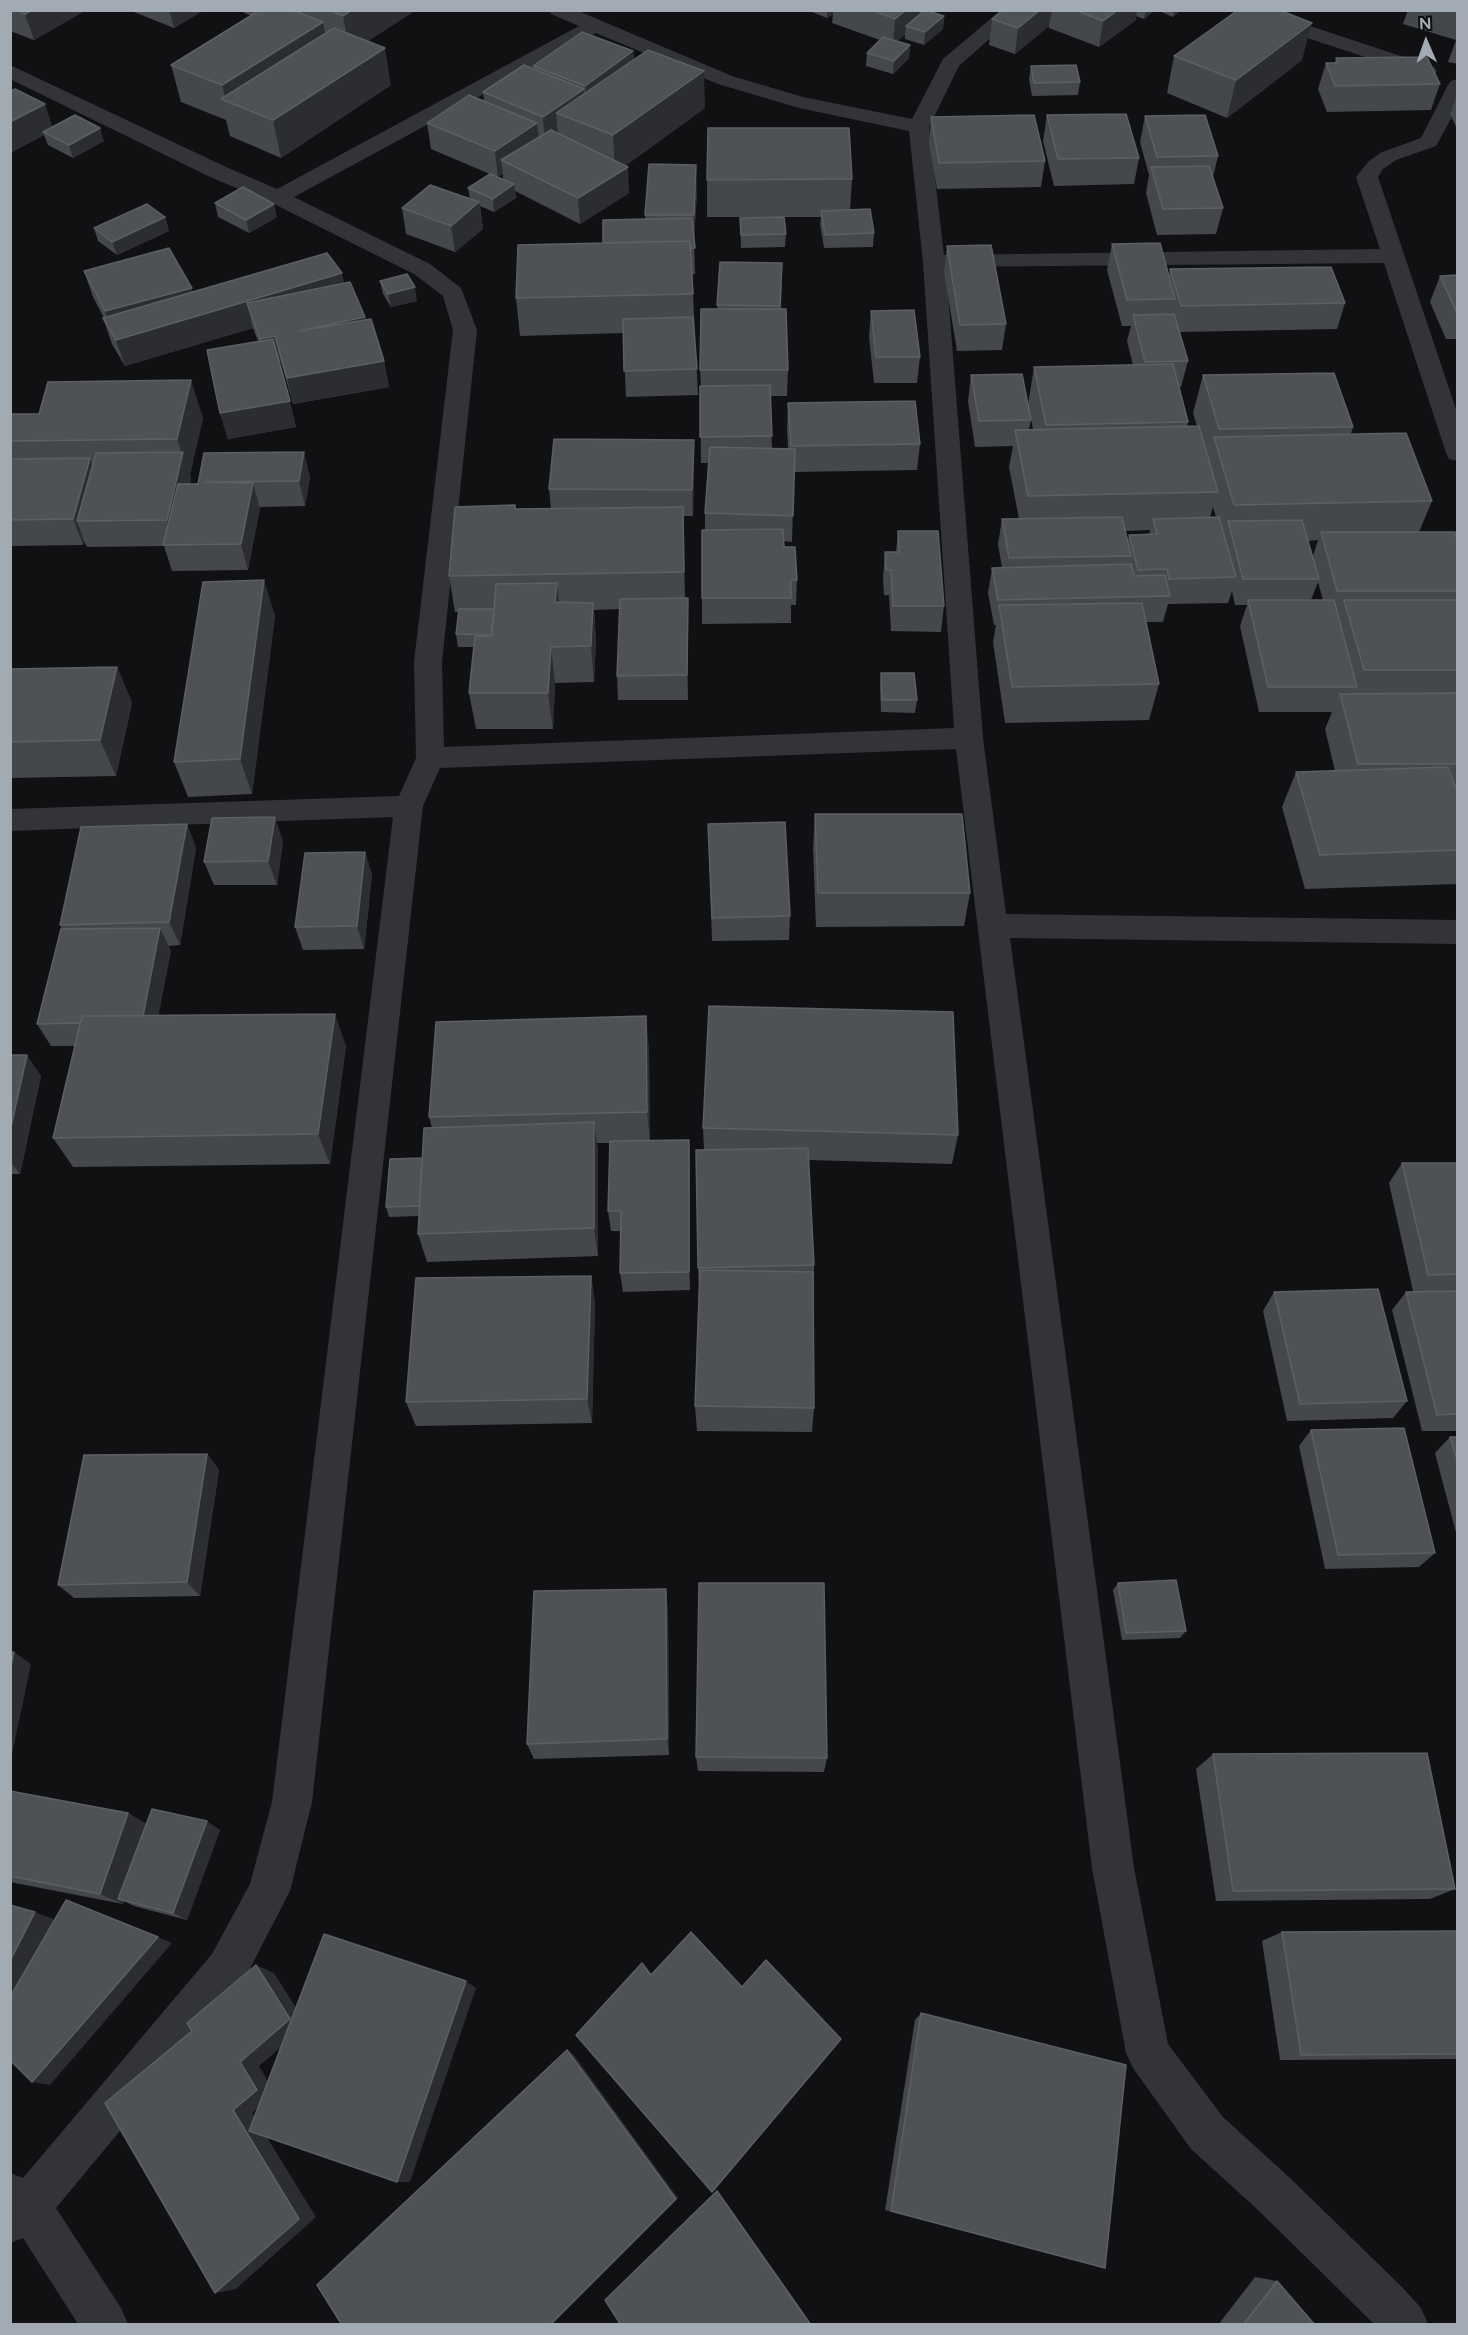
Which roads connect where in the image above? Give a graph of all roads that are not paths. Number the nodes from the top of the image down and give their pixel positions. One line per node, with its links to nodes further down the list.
1 (558, 10): 4 (street)
2 (1013, 10): 8 (street)
3 (1240, 10): 6 (street)
4 (594, 26): 8 (street); 9 (street)
5 (10, 71): 9 (street)
6 (1458, 80)
7 (1458, 85): 10 (street)
8 (919, 127): 11 (street)
9 (278, 197): 14 (street)
10 (1392, 256): 11 (street); 12 (street)
11 (934, 262): 13 (street)
12 (1458, 453)
13 (969, 738): 14 (street); 17 (street)
14 (430, 758): 15 (street)
15 (409, 806): 16 (street); 19 (street)
16 (10, 820)
17 (995, 926): 18 (street); 21 (street)
18 (1458, 932)
19 (16, 2208): 20 (street)
20 (105, 2325)
21 (1405, 2325)

